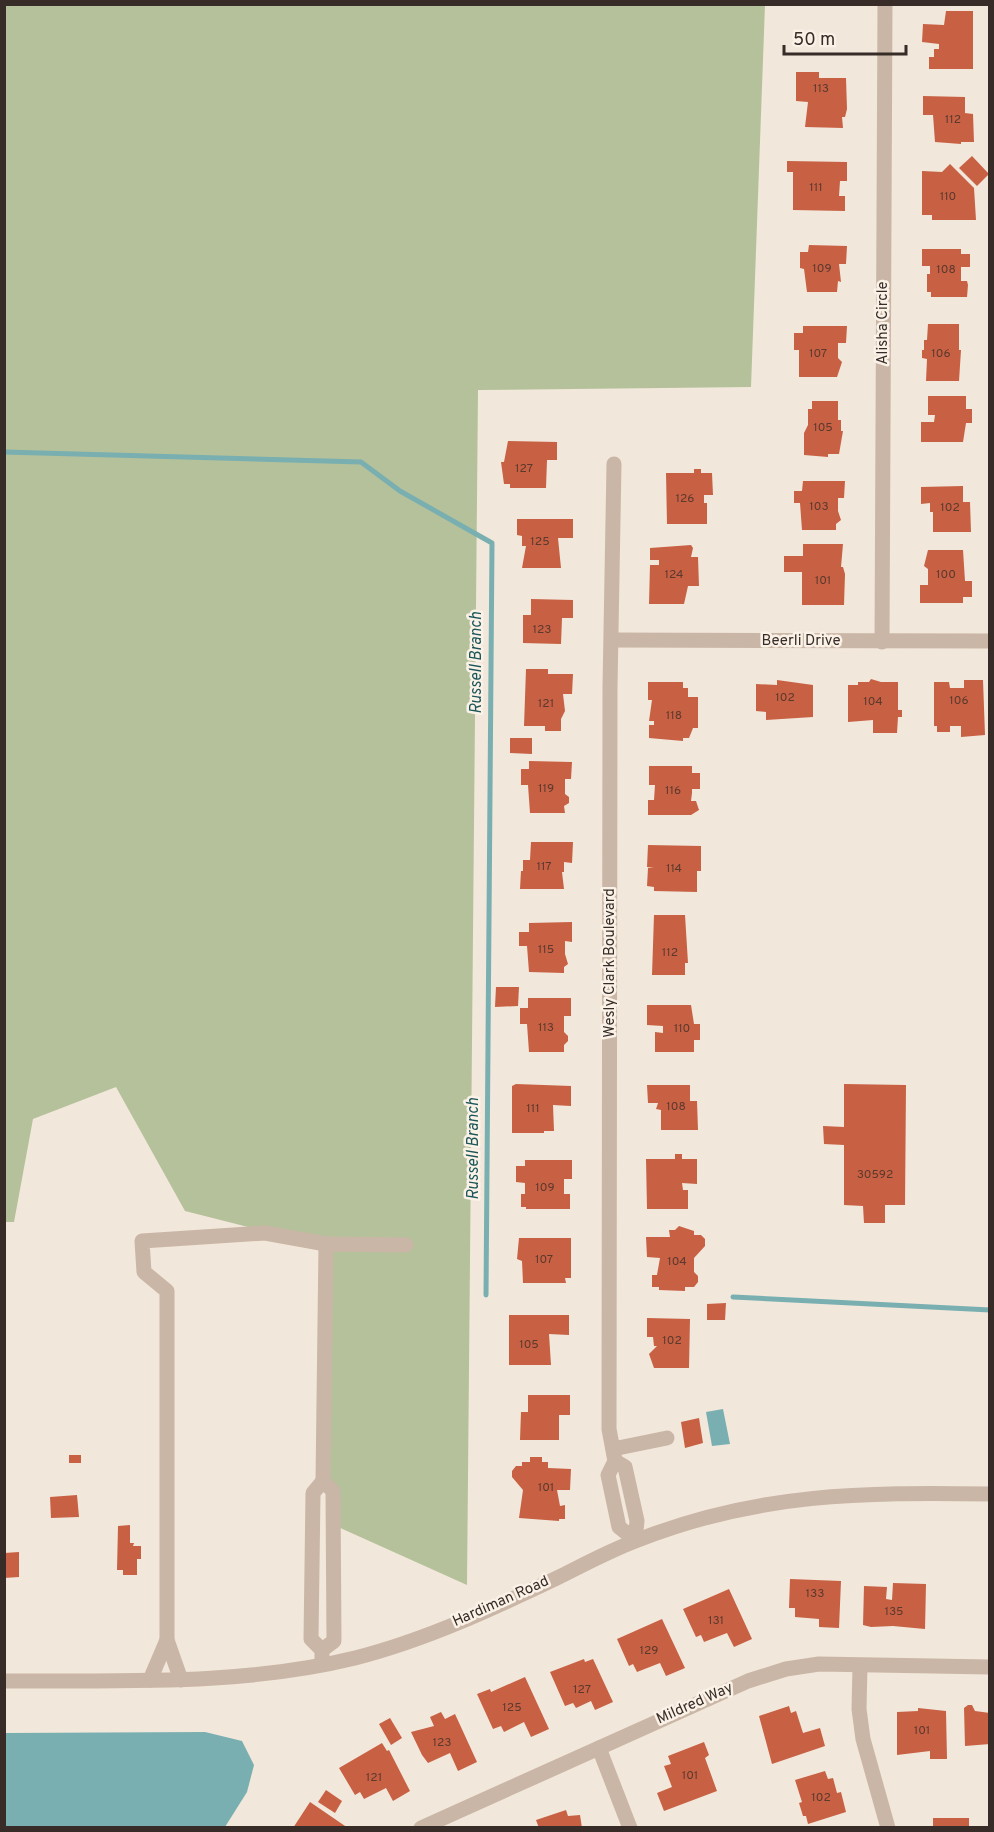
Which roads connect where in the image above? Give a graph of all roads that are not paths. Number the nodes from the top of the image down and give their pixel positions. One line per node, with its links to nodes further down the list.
1 (885, 4): 5 (street, Alisha Circle)
2 (614, 465): 3 (street, Wesly Clark Boulevard)
3 (612, 640): 5 (street, Beerli Drive); 9 (street, Wesly Clark Boulevard)
4 (990, 641): 5 (street, Beerli Drive)
5 (882, 642)
6 (326, 1244): 7 (street); 10 (street); 13 (street)
7 (406, 1245)
8 (666, 1438): 9 (street)
9 (614, 1455): 12 (street, Wesly Clark Boulevard)
10 (323, 1481): 14 (street); 14 (street)
11 (990, 1494): 12 (street, Hardiman Road)
12 (635, 1540): 14 (street, Hardiman Road)
13 (167, 1640): 17 (street); 18 (street)
14 (322, 1657): 18 (street, Hardiman Road)
15 (860, 1666): 16 (street, Mildred Way); 20 (street, Mildred Way); 23 (street)
16 (990, 1667)
17 (150, 1680): 18 (street, Hardiman Road); 19 (street, Hardiman Road)
18 (181, 1680)
19 (4, 1681)
20 (599, 1748): 21 (street, Mildred Way); 22 (street)
21 (421, 1827)
22 (630, 1827)
23 (888, 1827)

